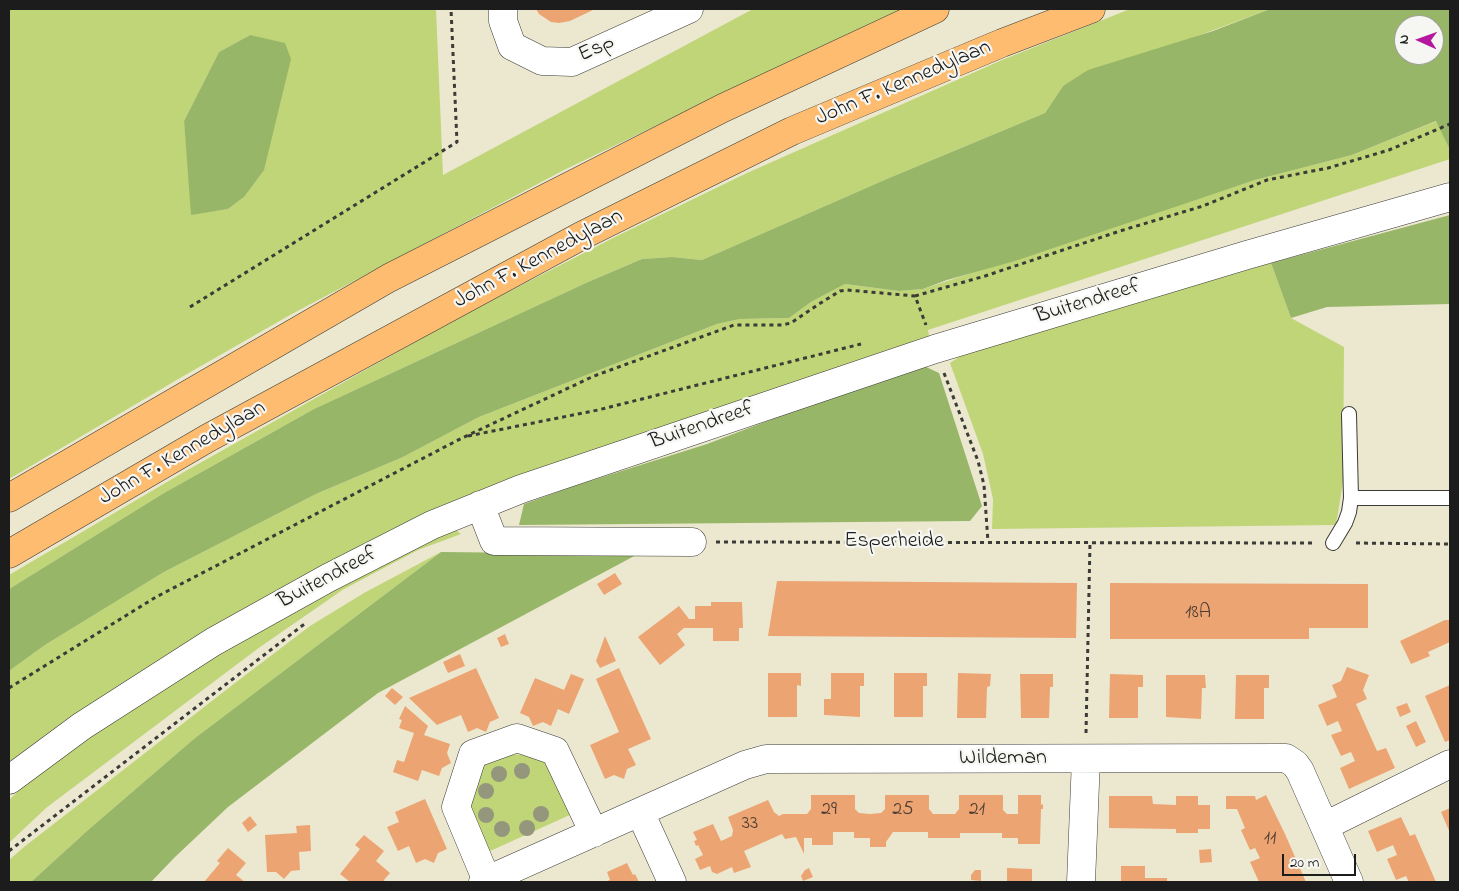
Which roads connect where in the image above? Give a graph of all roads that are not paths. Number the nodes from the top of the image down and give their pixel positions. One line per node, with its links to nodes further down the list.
1 (503, 9): 2 (street, Esp)
2 (689, 9)
3 (935, 9): 7 (highway)
4 (1090, 9): 13 (highway, John F. Kennedylaan)
5 (1450, 197): 10 (street, Buitendreef)
6 (1349, 414): 8 (lane)
7 (9, 498)
8 (1351, 498): 9 (lane); 12 (lane)
9 (1450, 498)
10 (480, 505): 11 (street); 16 (street, Buitendreef)
11 (692, 542)
12 (1333, 543)
13 (9, 554)
14 (1086, 759): 17 (street, Wildeman); 18 (street, Wildeman); 22 (street)
15 (1450, 764): 18 (street)
16 (9, 780)
17 (640, 812): 19 (street, Wildeman); 21 (street)
18 (1325, 826): 23 (street, Wildeman)
19 (594, 833): 20 (street, Wildeman); 20 (street, Wildeman)
20 (485, 881)
21 (672, 882)
22 (1081, 882)
23 (1349, 882)

